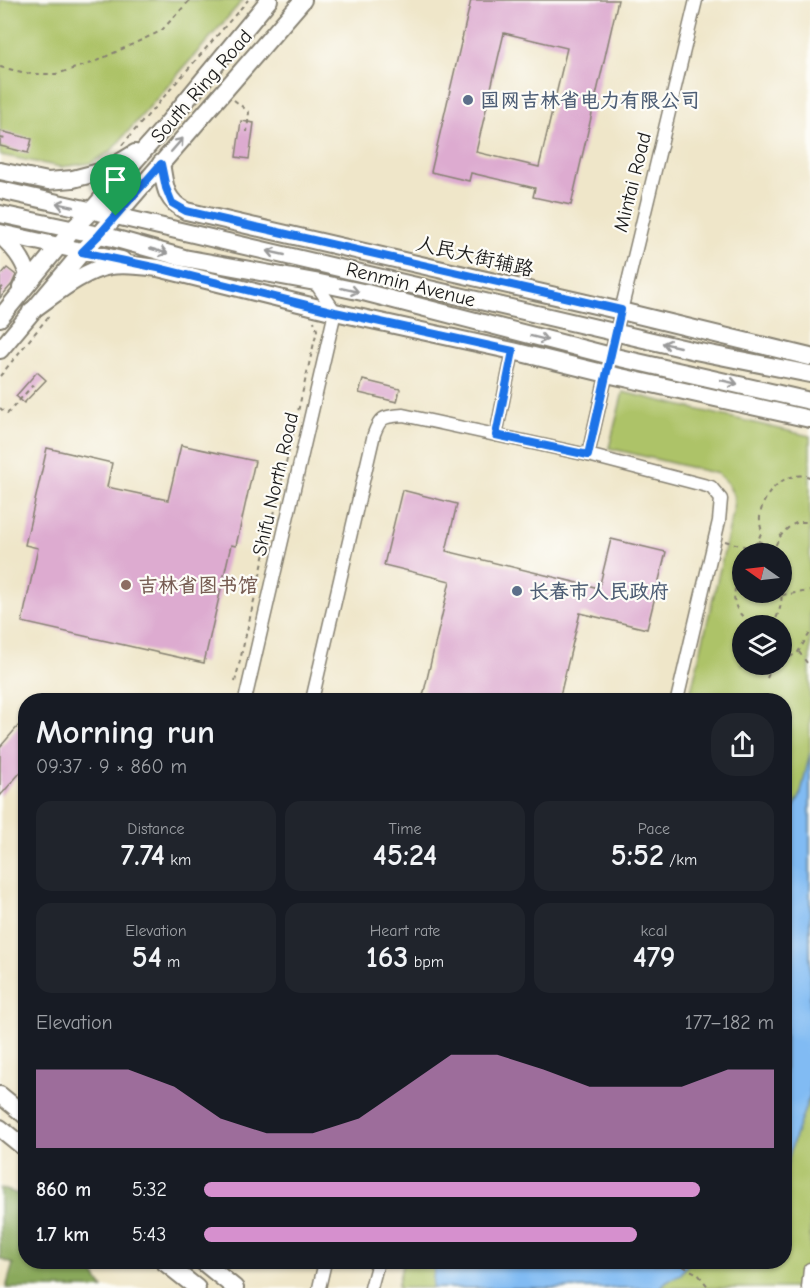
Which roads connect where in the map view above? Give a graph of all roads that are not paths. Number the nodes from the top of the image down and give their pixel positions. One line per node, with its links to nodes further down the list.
1 (269, 0): 4 (main road, South Ring Road)
2 (303, 0): 5 (main road, South Ring Road, one-way to 2)
3 (696, 0): 19 (street, Mintai Road)
4 (161, 131): 6 (main road); 8 (main road, South Ring Road)
5 (161, 164): 10 (main road, South Ring Road); 19 (main road, 人民大街辅路)
6 (0, 171)
7 (0, 190): 8 (main road, Renmin Avenue, one-way to 7)
8 (91, 211): 10 (main road, Renmin Avenue); 11 (main road, South Ring Road)
9 (0, 214): 11 (main road, Renmin Avenue)
10 (116, 216): 13 (main road, South Ring Road); 23 (main road, Renmin Avenue, one-way to 10)
11 (72, 230): 13 (main road, Renmin Avenue); 14 (main road, South Ring Road)
12 (0, 234): 14 (main road); 18 (main road)
13 (99, 235): 15 (main road, South Ring Road); 17 (main road, Renmin Avenue, one-way to 17)
14 (58, 246): 15 (main road); 18 (main road, South Ring Road)
15 (82, 252): 16 (main road); 20 (main road, South Ring Road)
16 (158, 268): 20 (main road); 21 (main road)
17 (315, 282): 21 (street); 26 (main road, Renmin Avenue, one-way to 26)
18 (15, 300): 22 (main road)
19 (621, 310): 23 (street, Mintai Road); 27 (main road, 人民大街辅路)
20 (31, 311): 24 (main road)
21 (335, 312): 25 (main road); 34 (street, Shifu North Road)
22 (0, 318)
23 (616, 332): 26 (street, Mintai Road); 29 (main road, Renmin Avenue, one-way to 23)
24 (0, 350)
25 (513, 351): 28 (main road); 32 (street)
26 (611, 356): 28 (street, Mintai Road); 30 (main road, Renmin Avenue, one-way to 30)
27 (810, 357)
28 (607, 374): 31 (main road); 33 (street, Mintai Road)
29 (810, 374)
30 (810, 401)
31 (810, 419)
32 (496, 435): 33 (street); 35 (street)
33 (588, 455): 36 (street)
34 (247, 693)
35 (314, 693)
36 (679, 693)
37 (0, 1095): 38 (main road)
38 (18, 1110)
39 (0, 1128): 40 (main road)
40 (18, 1143)
41 (173, 1269): 46 (main road)
42 (212, 1269): 47 (main road)
43 (324, 1269): 48 (street)
44 (376, 1269): 49 (street)
45 (810, 1269): 50 (street)
46 (197, 1288)
47 (235, 1288)
48 (319, 1288)
49 (371, 1288)
50 (808, 1288)

